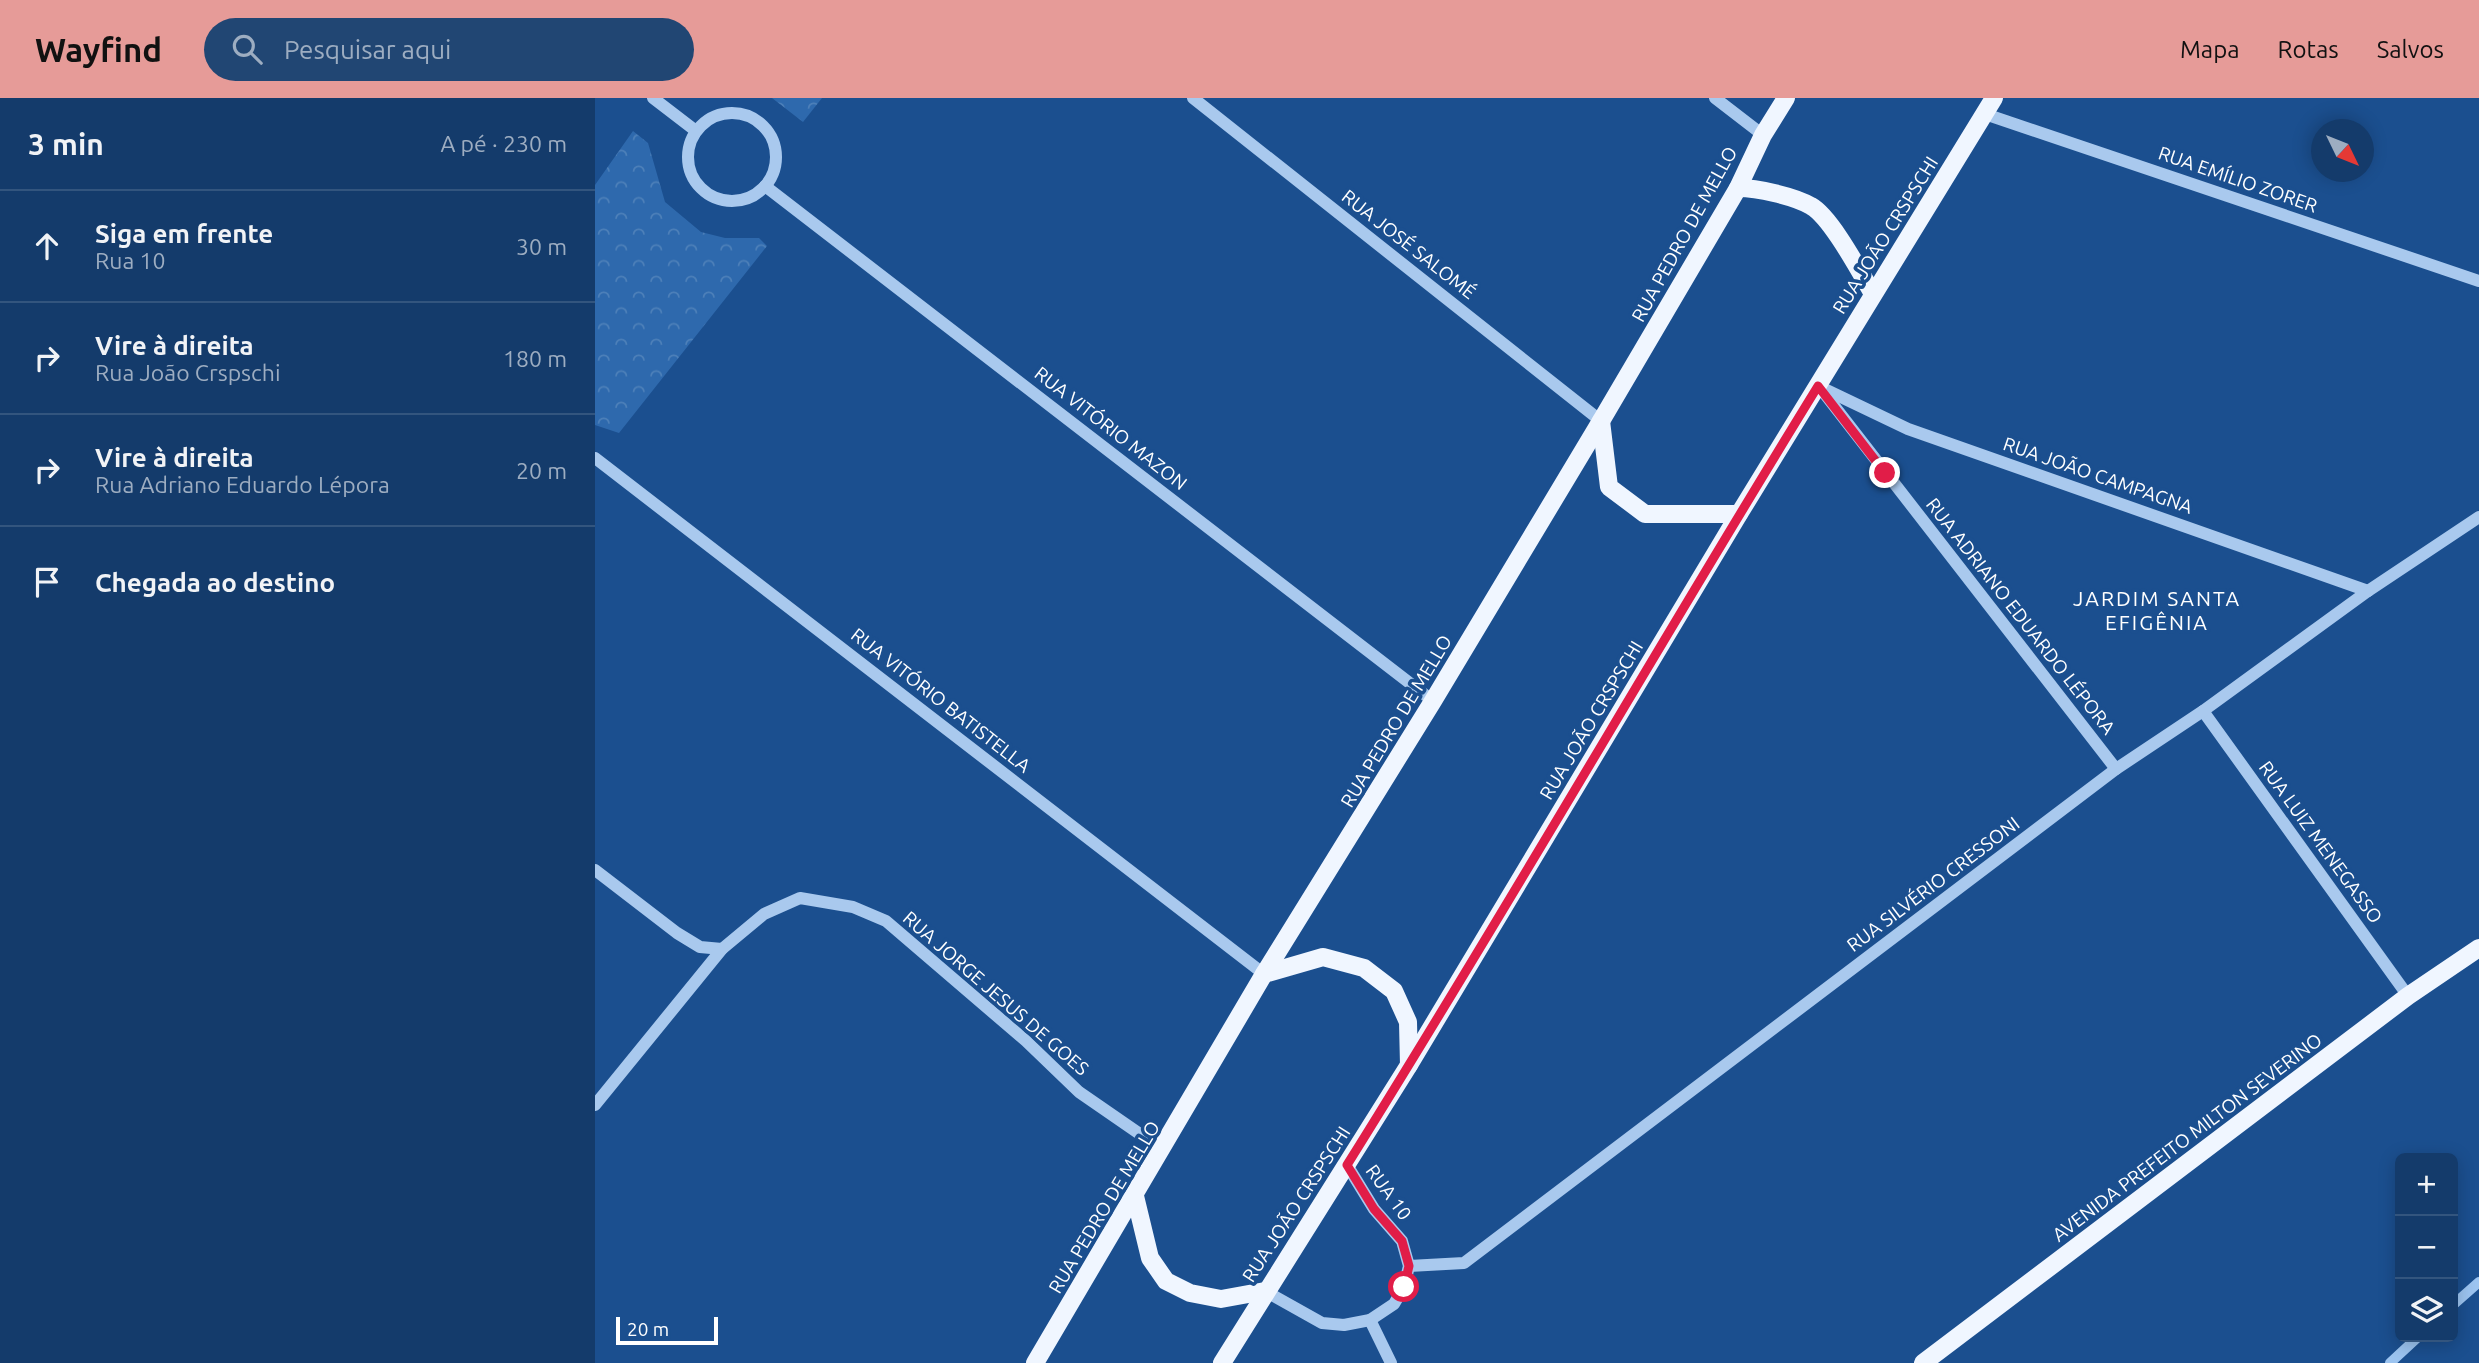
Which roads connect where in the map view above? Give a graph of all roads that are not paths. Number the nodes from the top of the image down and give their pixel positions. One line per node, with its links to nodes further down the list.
1 (653, 98): 7 (street)
2 (1192, 98): 14 (street, RUA JOSÉ SALOMÉ)
3 (1715, 98): 8 (street)
4 (1786, 98): 8 (main road, RUA PEDRO DE MELLO)
5 (1994, 98): 6 (main road, RUA JOÃO CRSPSCHI)
6 (1985, 114): 11 (street, RUA EMÍLIO ZORER); 12 (main road, RUA JOÃO CRSPSCHI)
7 (696, 131): 9 (street); 9 (street)
8 (1763, 135): 10 (main road, RUA PEDRO DE MELLO)
9 (765, 186): 19 (street, RUA VITÓRIO MAZON)
10 (1738, 188): 12 (main road); 14 (main road, RUA PEDRO DE MELLO)
11 (2479, 281)
12 (1873, 294): 13 (main road, RUA JOÃO CRSPSCHI)
13 (1818, 386): 16 (main road, RUA JOÃO CRSPSCHI); 18 (street, RUA JOÃO CAMPAGNA); 21 (street, RUA ADRIANO EDUARDO LÉPORA)
14 (1601, 421): 16 (main road); 19 (main road, RUA PEDRO DE MELLO)
15 (595, 458): 25 (street, RUA VITÓRIO BATISTELLA)
16 (1739, 514): 27 (main road, RUA JOÃO CRSPSCHI)
17 (2479, 517): 18 (street, RUA SILVÉRIO CRESSONI)
18 (2368, 591): 20 (street, RUA SILVÉRIO CRESSONI)
19 (1433, 701): 25 (main road, RUA PEDRO DE MELLO)
20 (2203, 711): 21 (street, RUA SILVÉRIO CRESSONI); 26 (street, RUA LUIZ MENEGASSO)
21 (2116, 769): 32 (street, RUA SILVÉRIO CRESSONI)
22 (595, 870): 24 (street)
23 (2479, 948): 26 (main road, AVENIDA PREFEITO MILTON SEVERINO)
24 (722, 949): 28 (street, RUA JORGE JESUS DE GOES); 29 (street, RUA JORGE JESUS DE GOES)
25 (1264, 974): 27 (main road); 29 (main road, RUA PEDRO DE MELLO)
26 (2408, 996): 38 (main road, AVENIDA PREFEITO MILTON SEVERINO)
27 (1409, 1065): 30 (main road, RUA JOÃO CRSPSCHI)
28 (595, 1105)
29 (1163, 1150): 31 (main road, RUA PEDRO DE MELLO)
30 (1347, 1165): 32 (street, RUA 10); 33 (main road, RUA JOÃO CRSPSCHI)
31 (1135, 1196): 33 (main road); 35 (main road, RUA PEDRO DE MELLO)
32 (1409, 1266): 34 (street)
33 (1265, 1291): 34 (street); 36 (main road, RUA JOÃO CRSPSCHI)
34 (1370, 1320): 37 (street)
35 (1035, 1363)
36 (1222, 1363)
37 (1391, 1363)
38 (1923, 1363)

